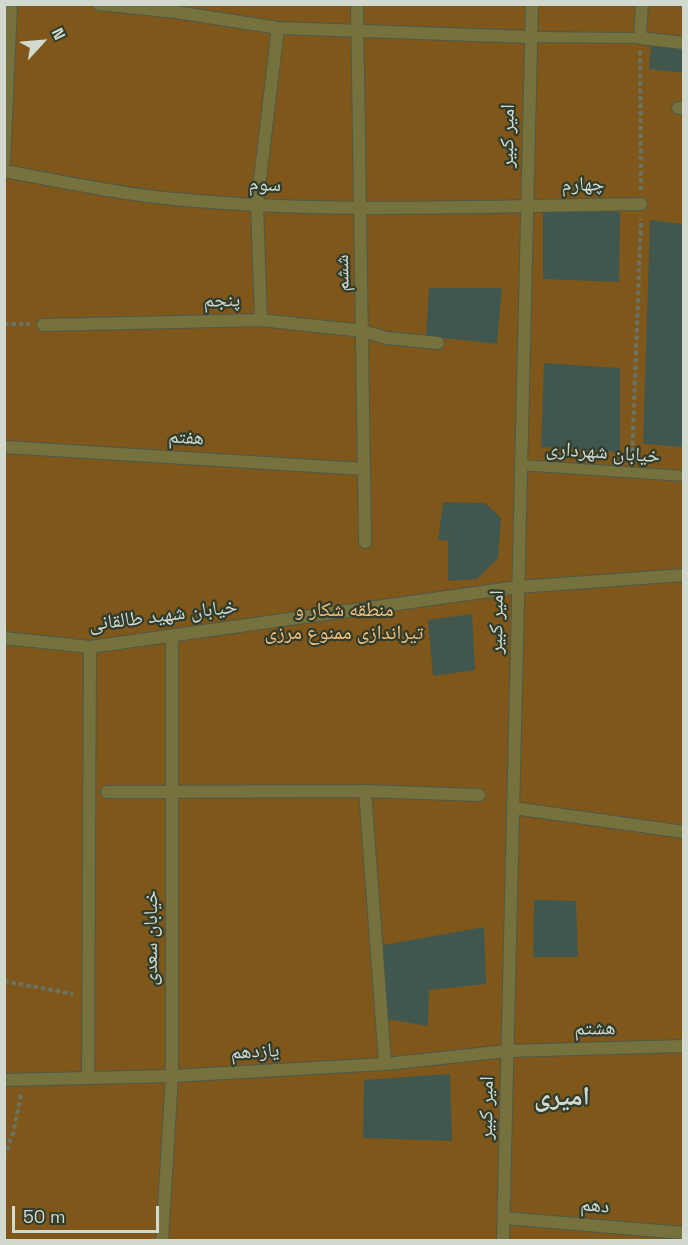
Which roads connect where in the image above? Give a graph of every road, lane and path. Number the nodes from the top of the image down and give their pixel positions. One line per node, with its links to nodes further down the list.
1 (11, 4): 12 (street)
2 (99, 4): 6 (street)
3 (357, 4): 8 (street, ششم)
4 (532, 4): 9 (street, امیر کبیر)
5 (642, 4): 10 (street)
6 (176, 8): 7 (street)
7 (278, 28): 8 (street); 14 (street)
8 (358, 29): 9 (street); 17 (street, ششم)
9 (530, 37): 10 (lane); 16 (street, امیر کبیر)
10 (640, 38): 11 (street); 15 (path)
11 (684, 43)
12 (4, 162)
13 (4, 171): 14 (street, سوم)
14 (257, 204): 17 (street, سوم); 18 (street)
15 (641, 204): 16 (street, چهارم); 26 (path)
16 (526, 206): 17 (street, سوم); 24 (street, امیر کبیر)
17 (362, 208): 21 (street, ششم)
18 (261, 320): 20 (street, پنجم); 21 (street, پنجم)
19 (4, 324): 20 (path)
20 (43, 325)
21 (363, 331): 22 (street, پنجم); 25 (street, ششم)
22 (438, 343)
23 (4, 447): 25 (street, هفتم)
24 (520, 465): 26 (lane, خیابان شهرداری); 30 (street, امیر کبیر)
25 (364, 469): 28 (street, ششم)
26 (632, 473): 27 (lane, خیابان شهرداری)
27 (684, 476)
28 (365, 542)
29 (684, 575): 30 (street, خیابان شهيد طالقانی)
30 (518, 587): 31 (street, خیابان شهيد طالقانی); 38 (street, امیر کبیر)
31 (171, 636): 33 (street, خیابان شهيد طالقانی); 36 (street, خیابان سعدی)
32 (4, 638): 33 (street, خیابان شهيد طالقانی)
33 (90, 647): 41 (street)
34 (365, 791): 36 (street); 37 (street); 44 (street)
35 (107, 792): 36 (street)
36 (172, 794): 45 (street, خیابان سعدی)
37 (479, 795)
38 (513, 808): 39 (street); 43 (street, امیر کبیر)
39 (684, 832)
40 (4, 981): 41 (path)
41 (88, 997): 46 (street)
42 (684, 1047): 43 (street, هشتم)
43 (507, 1051): 44 (street, یازدهم); 50 (street, امیر کبیر)
44 (385, 1064): 45 (street, یازدهم)
45 (171, 1076): 46 (street, یازدهم); 52 (street, خیابان سعدی)
46 (88, 1078): 47 (street, یازدهم)
47 (24, 1079): 48 (street, یازدهم); 49 (path)
48 (4, 1080)
49 (4, 1157)
50 (504, 1218): 51 (street, دهم); 53 (street, امیر کبیر)
51 (684, 1233)
52 (162, 1240)
53 (503, 1240)

